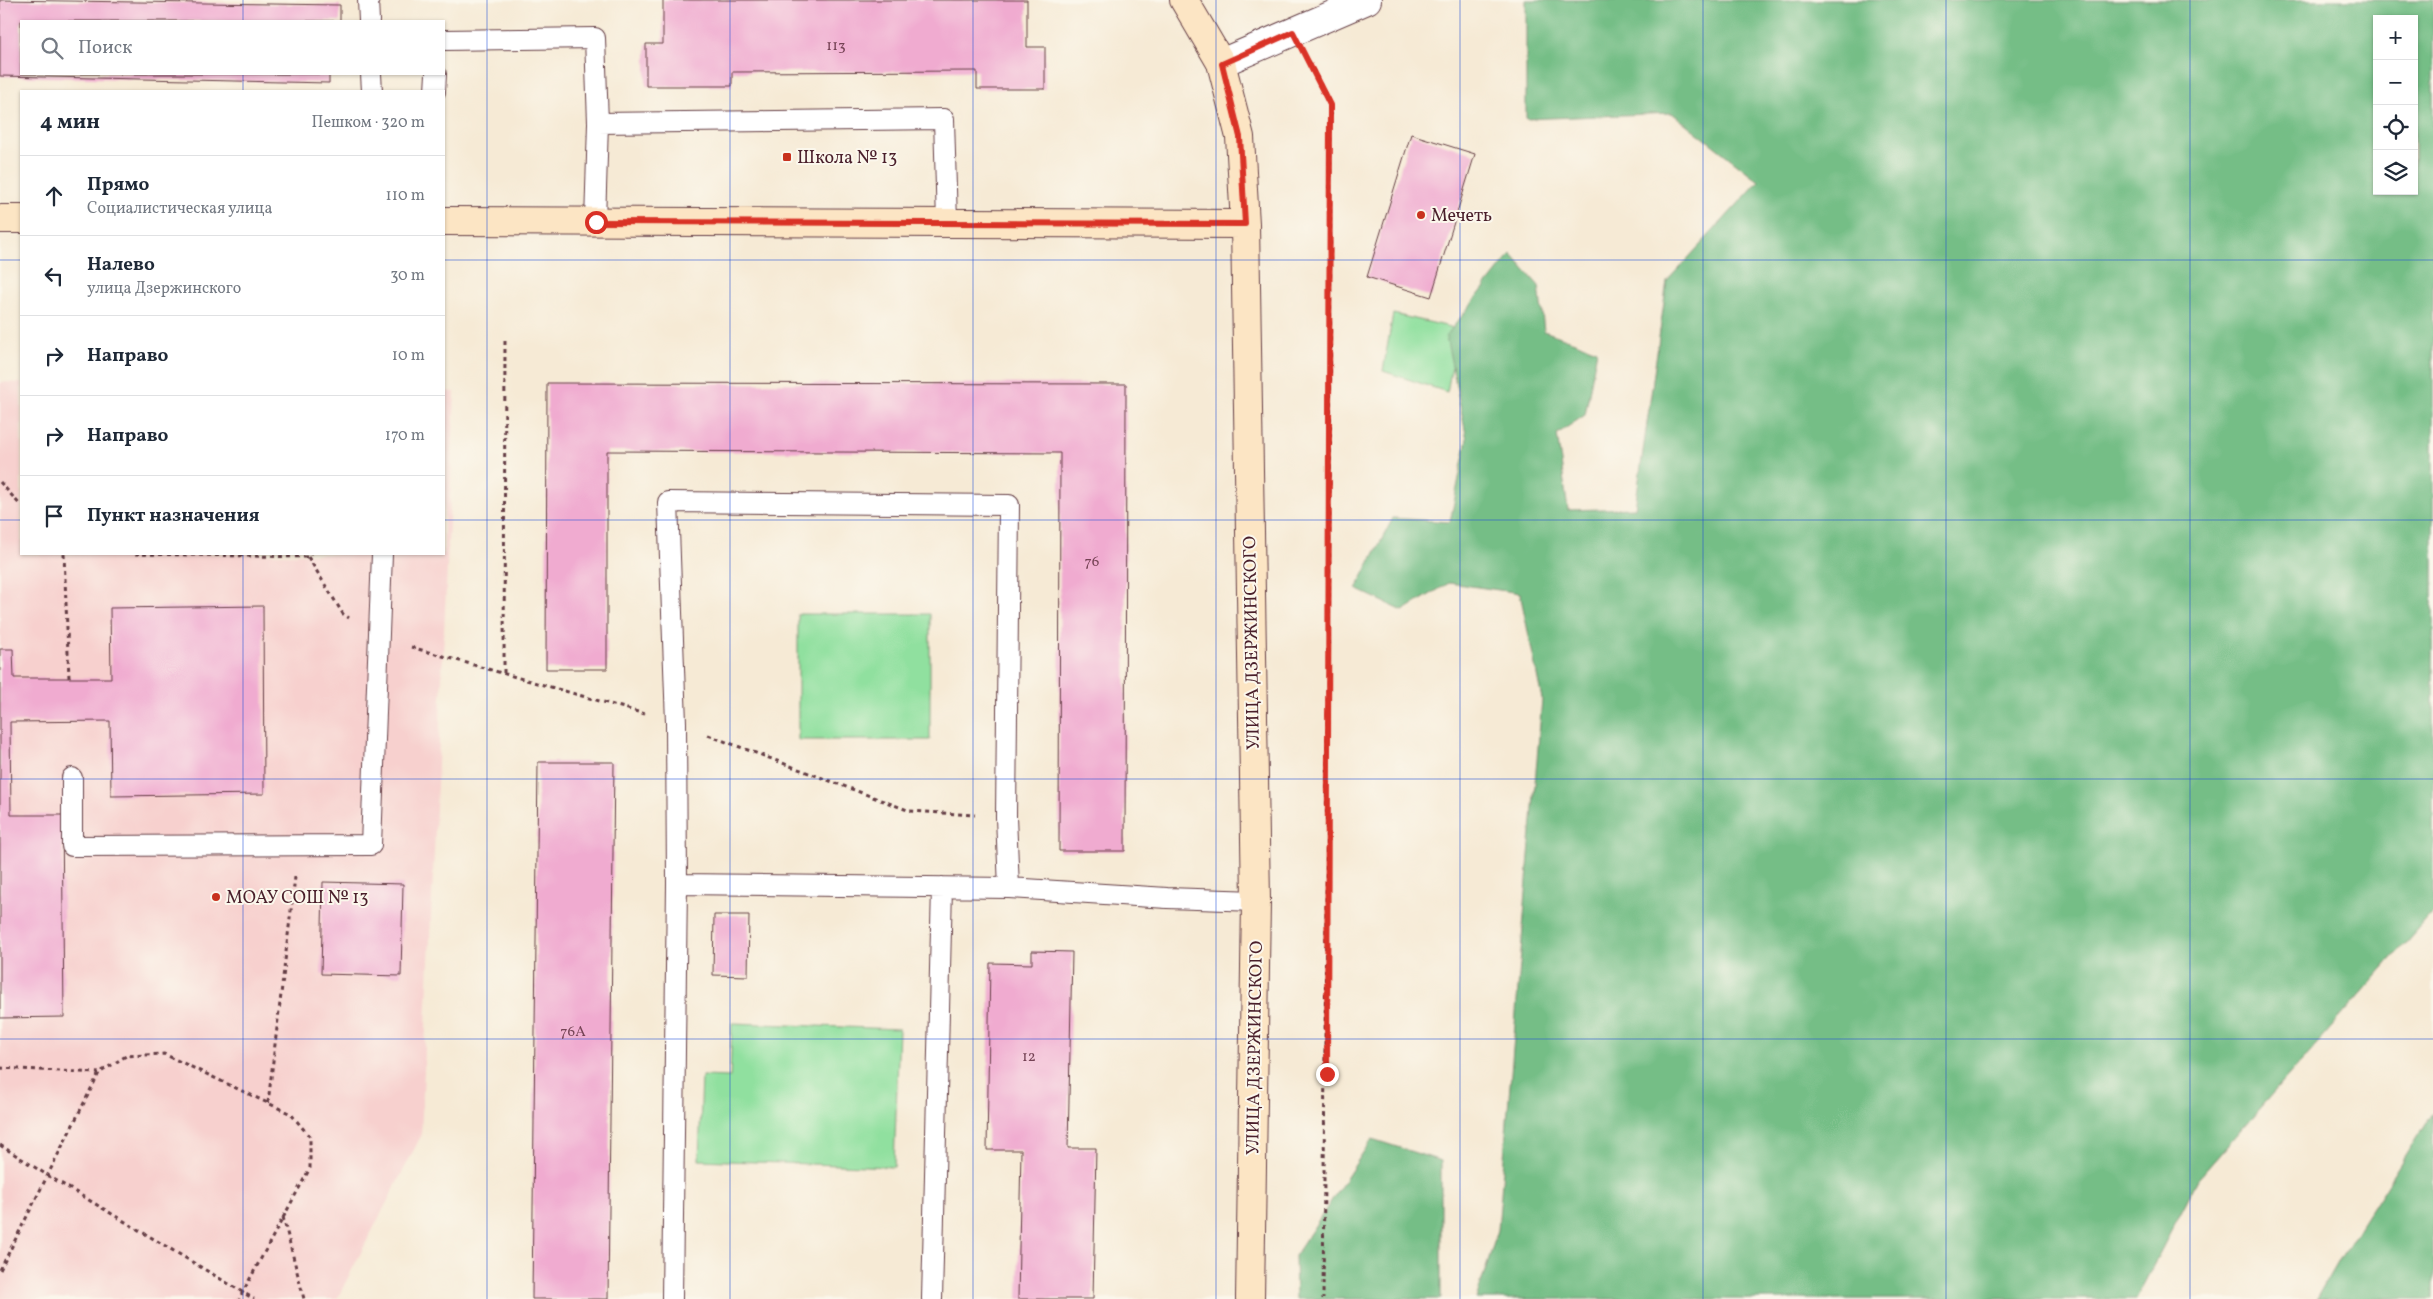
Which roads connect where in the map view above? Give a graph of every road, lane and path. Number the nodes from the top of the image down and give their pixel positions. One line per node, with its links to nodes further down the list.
1 (368, 0): 4 (lane)
2 (1184, 0): 7 (main road, УЛИЦА ДЗЕРЖИНСКОГО)
3 (1367, 0): 5 (street)
4 (369, 20)
5 (1293, 32): 7 (street); 50 (path)
6 (445, 40): 12 (lane)
7 (1222, 64): 18 (main road, УЛИЦА ДЗЕРЖИНСКОГО)
8 (371, 75): 10 (lane)
9 (436, 75): 11 (lane)
10 (372, 90)
11 (435, 90)
12 (598, 123): 16 (lane); 17 (lane)
13 (0, 219): 14 (main road)
14 (20, 220)
15 (445, 221): 16 (main road)
16 (596, 222): 17 (main road)
17 (947, 223): 18 (main road)
18 (1245, 224): 35 (main road, УЛИЦА ДЗЕРЖИНСКОГО)
19 (505, 338): 26 (path)
20 (0, 482): 21 (path)
21 (20, 505)
22 (64, 555): 27 (path)
23 (310, 555): 25 (path)
24 (382, 555): 25 (lane)
25 (380, 637): 26 (path); 31 (lane)
26 (504, 674): 28 (path)
27 (69, 678)
28 (676, 723): 30 (path); 30 (lane); 32 (lane)
29 (72, 778): 31 (lane)
30 (1006, 817): 34 (lane)
31 (298, 845): 38 (path)
32 (677, 884): 33 (lane); 47 (lane)
33 (942, 887): 34 (lane); 48 (lane)
34 (1009, 888): 35 (lane)
35 (1256, 901): 49 (main road, УЛИЦА ДЗЕРЖИНСКОГО)
36 (0, 1068): 37 (path)
37 (99, 1073): 38 (path); 40 (path)
38 (268, 1103): 41 (path)
39 (0, 1145): 40 (path)
40 (47, 1175): 42 (path); 43 (path)
41 (283, 1217): 43 (path); 46 (path)
42 (0, 1270)
43 (243, 1292): 44 (path); 45 (path)
44 (239, 1299)
45 (254, 1299)
46 (304, 1299)
47 (672, 1299)
48 (932, 1299)
49 (1250, 1299)
50 (1323, 1299)

